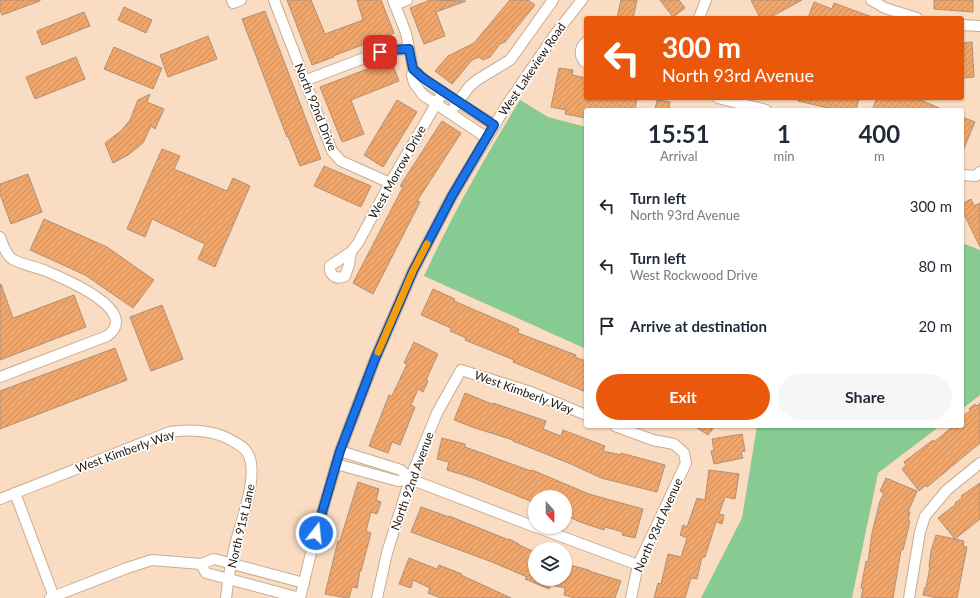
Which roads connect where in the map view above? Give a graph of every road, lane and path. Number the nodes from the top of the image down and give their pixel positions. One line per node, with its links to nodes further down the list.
1 (274, 0): 16 (street, North 92nd Drive)
2 (407, 0): 7 (street)
3 (552, 0): 19 (street)
4 (582, 0): 23 (street, West Lakeview Road)
5 (706, 0): 8 (street)
6 (870, 0): 9 (street)
7 (394, 3): 13 (street)
8 (700, 16)
9 (911, 16)
10 (964, 25): 11 (street)
11 (980, 26)
12 (584, 44): 14 (street)
13 (409, 49): 15 (street); 16 (street)
14 (584, 60)
15 (413, 69): 17 (street); 20 (street)
16 (304, 81): 27 (street, North 92nd Drive)
17 (443, 92): 19 (street); 20 (street, West Morrow Drive)
18 (726, 100): 21 (street)
19 (457, 101): 22 (street); 23 (street)
20 (436, 104): 22 (street); 27 (street, West Morrow Drive)
21 (758, 108)
22 (450, 113): 24 (street)
23 (494, 125): 24 (street, West Lakeview Road)
24 (487, 138): 34 (street, West Lakeview Road)
25 (978, 174): 26 (street)
26 (964, 175)
27 (390, 183): 29 (street, West Morrow Drive)
28 (0, 237): 31 (street)
29 (351, 252)
30 (461, 370): 32 (street, West Kimberly Way); 38 (street, North 92nd Avenue)
31 (0, 377)
32 (584, 414)
33 (620, 428): 45 (street, North 93rd Avenue)
34 (340, 451): 36 (street, West Lakeview Road); 38 (street)
35 (248, 453): 39 (street, West Kimberly Way); 44 (street, North 91st Lane)
36 (336, 464): 38 (street); 47 (street, West Lakeview Road)
37 (980, 464): 53 (street)
38 (410, 479): 41 (street); 51 (street, North 92nd Avenue)
39 (15, 493): 40 (street, West Kimberly Way); 48 (street)
40 (0, 499)
41 (528, 524)
42 (555, 534): 45 (street)
43 (201, 564): 44 (street); 46 (street); 48 (street)
44 (231, 564): 46 (street, North 91st Lane); 47 (street)
45 (638, 565): 52 (street, North 93rd Avenue)
46 (229, 579): 49 (street, North 91st Lane); 50 (street)
47 (304, 583): 50 (street, West Lakeview Road)
48 (52, 597)
49 (226, 598)
50 (300, 598)
51 (377, 598)
52 (631, 598)
53 (910, 598)

